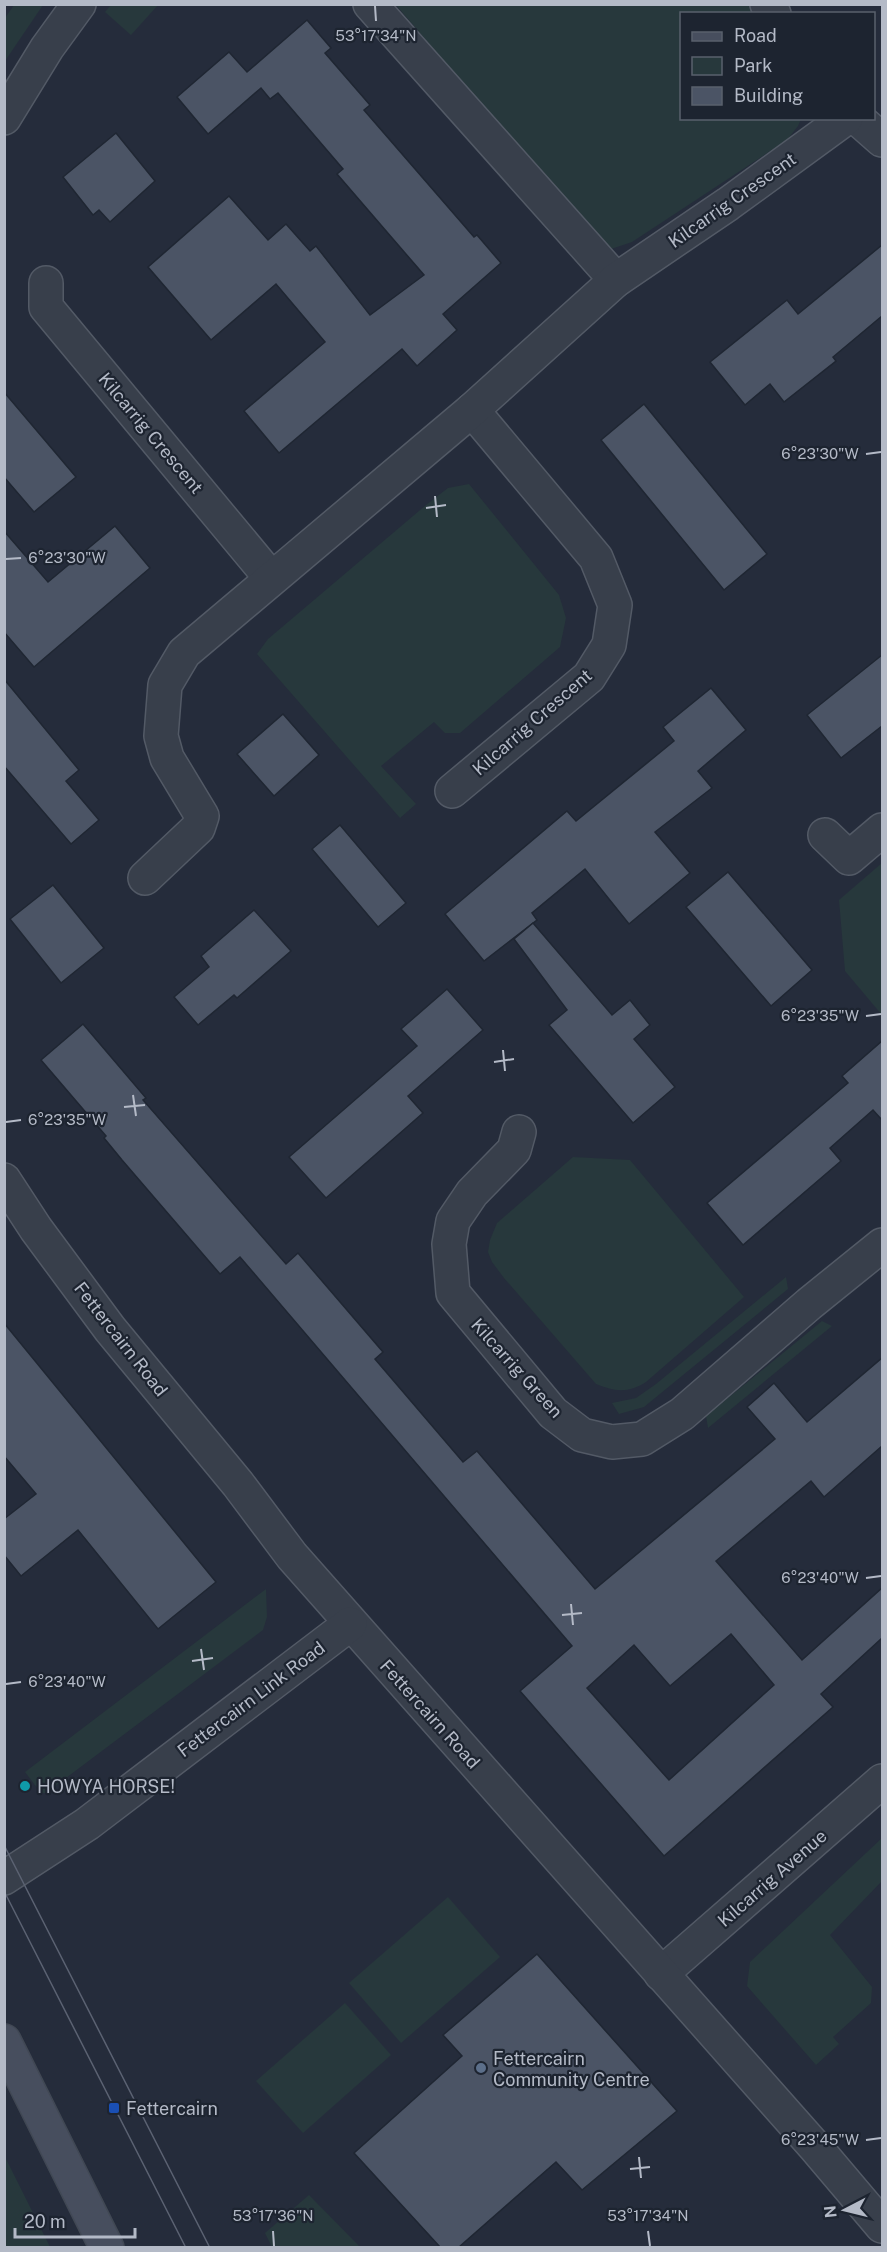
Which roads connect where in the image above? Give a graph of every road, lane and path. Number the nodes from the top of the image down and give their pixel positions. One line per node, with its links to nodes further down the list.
1 (79, 4): 3 (street)
2 (370, 4): 7 (street)
3 (4, 118)
4 (843, 120): 7 (street, Kilcarrig Crescent)
5 (859, 120): 6 (street)
6 (882, 140)
7 (616, 280): 9 (street, Kilcarrig Crescent)
8 (46, 283): 10 (street, Kilcarrig Crescent)
9 (472, 410): 10 (street, Kilcarrig Crescent); 11 (street, Kilcarrig Crescent)
10 (271, 578): 14 (street, Kilcarrig Crescent)
11 (452, 791)
12 (882, 830): 13 (street)
13 (825, 835)
14 (145, 878)
15 (519, 1132): 17 (street, Kilcarrig Green)
16 (4, 1180): 18 (street, Fettercairn Road)
17 (882, 1245)
18 (350, 1624): 20 (street, Fettercairn Link Road); 21 (street, Fettercairn Road)
19 (882, 1784): 21 (street, Kilcarrig Avenue)
20 (4, 1878)
21 (661, 1974): 23 (street, Fettercairn Road)
22 (4, 2041): 24 (main road)
23 (882, 2226)
24 (107, 2247)

